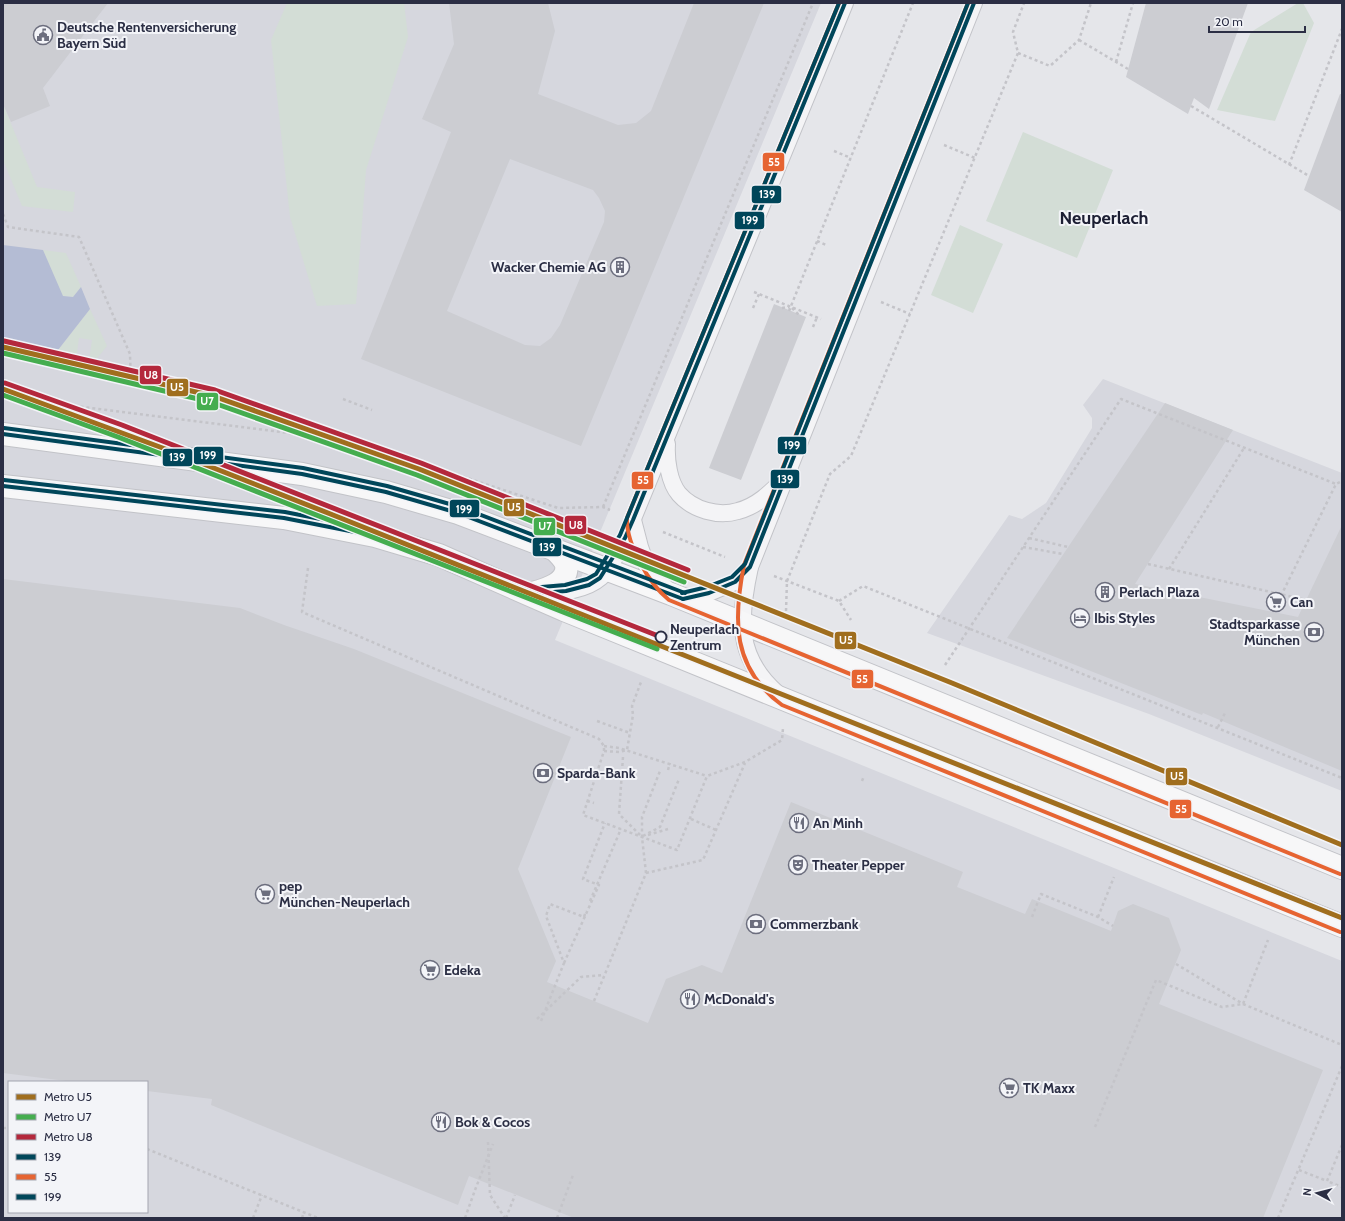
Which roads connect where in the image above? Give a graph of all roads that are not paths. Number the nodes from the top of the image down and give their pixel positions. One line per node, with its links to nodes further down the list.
1 (845, 3): 4 (lane)
2 (974, 3): 5 (lane)
3 (3, 434): 8 (main road)
4 (667, 436): 5 (lane); 7 (lane)
5 (787, 476): 9 (lane)
6 (3, 486): 11 (main road)
7 (633, 520): 10 (lane); 12 (lane)
8 (554, 548): 10 (main road); 11 (main road)
9 (750, 567): 12 (lane); 13 (lane)
10 (607, 569): 11 (lane); 12 (main road)
11 (530, 594): 14 (main road)
12 (677, 596): 13 (main road)
13 (742, 624): 14 (lane); 15 (main road)
14 (784, 699): 16 (main road)
15 (1342, 868)
16 (1342, 926)

